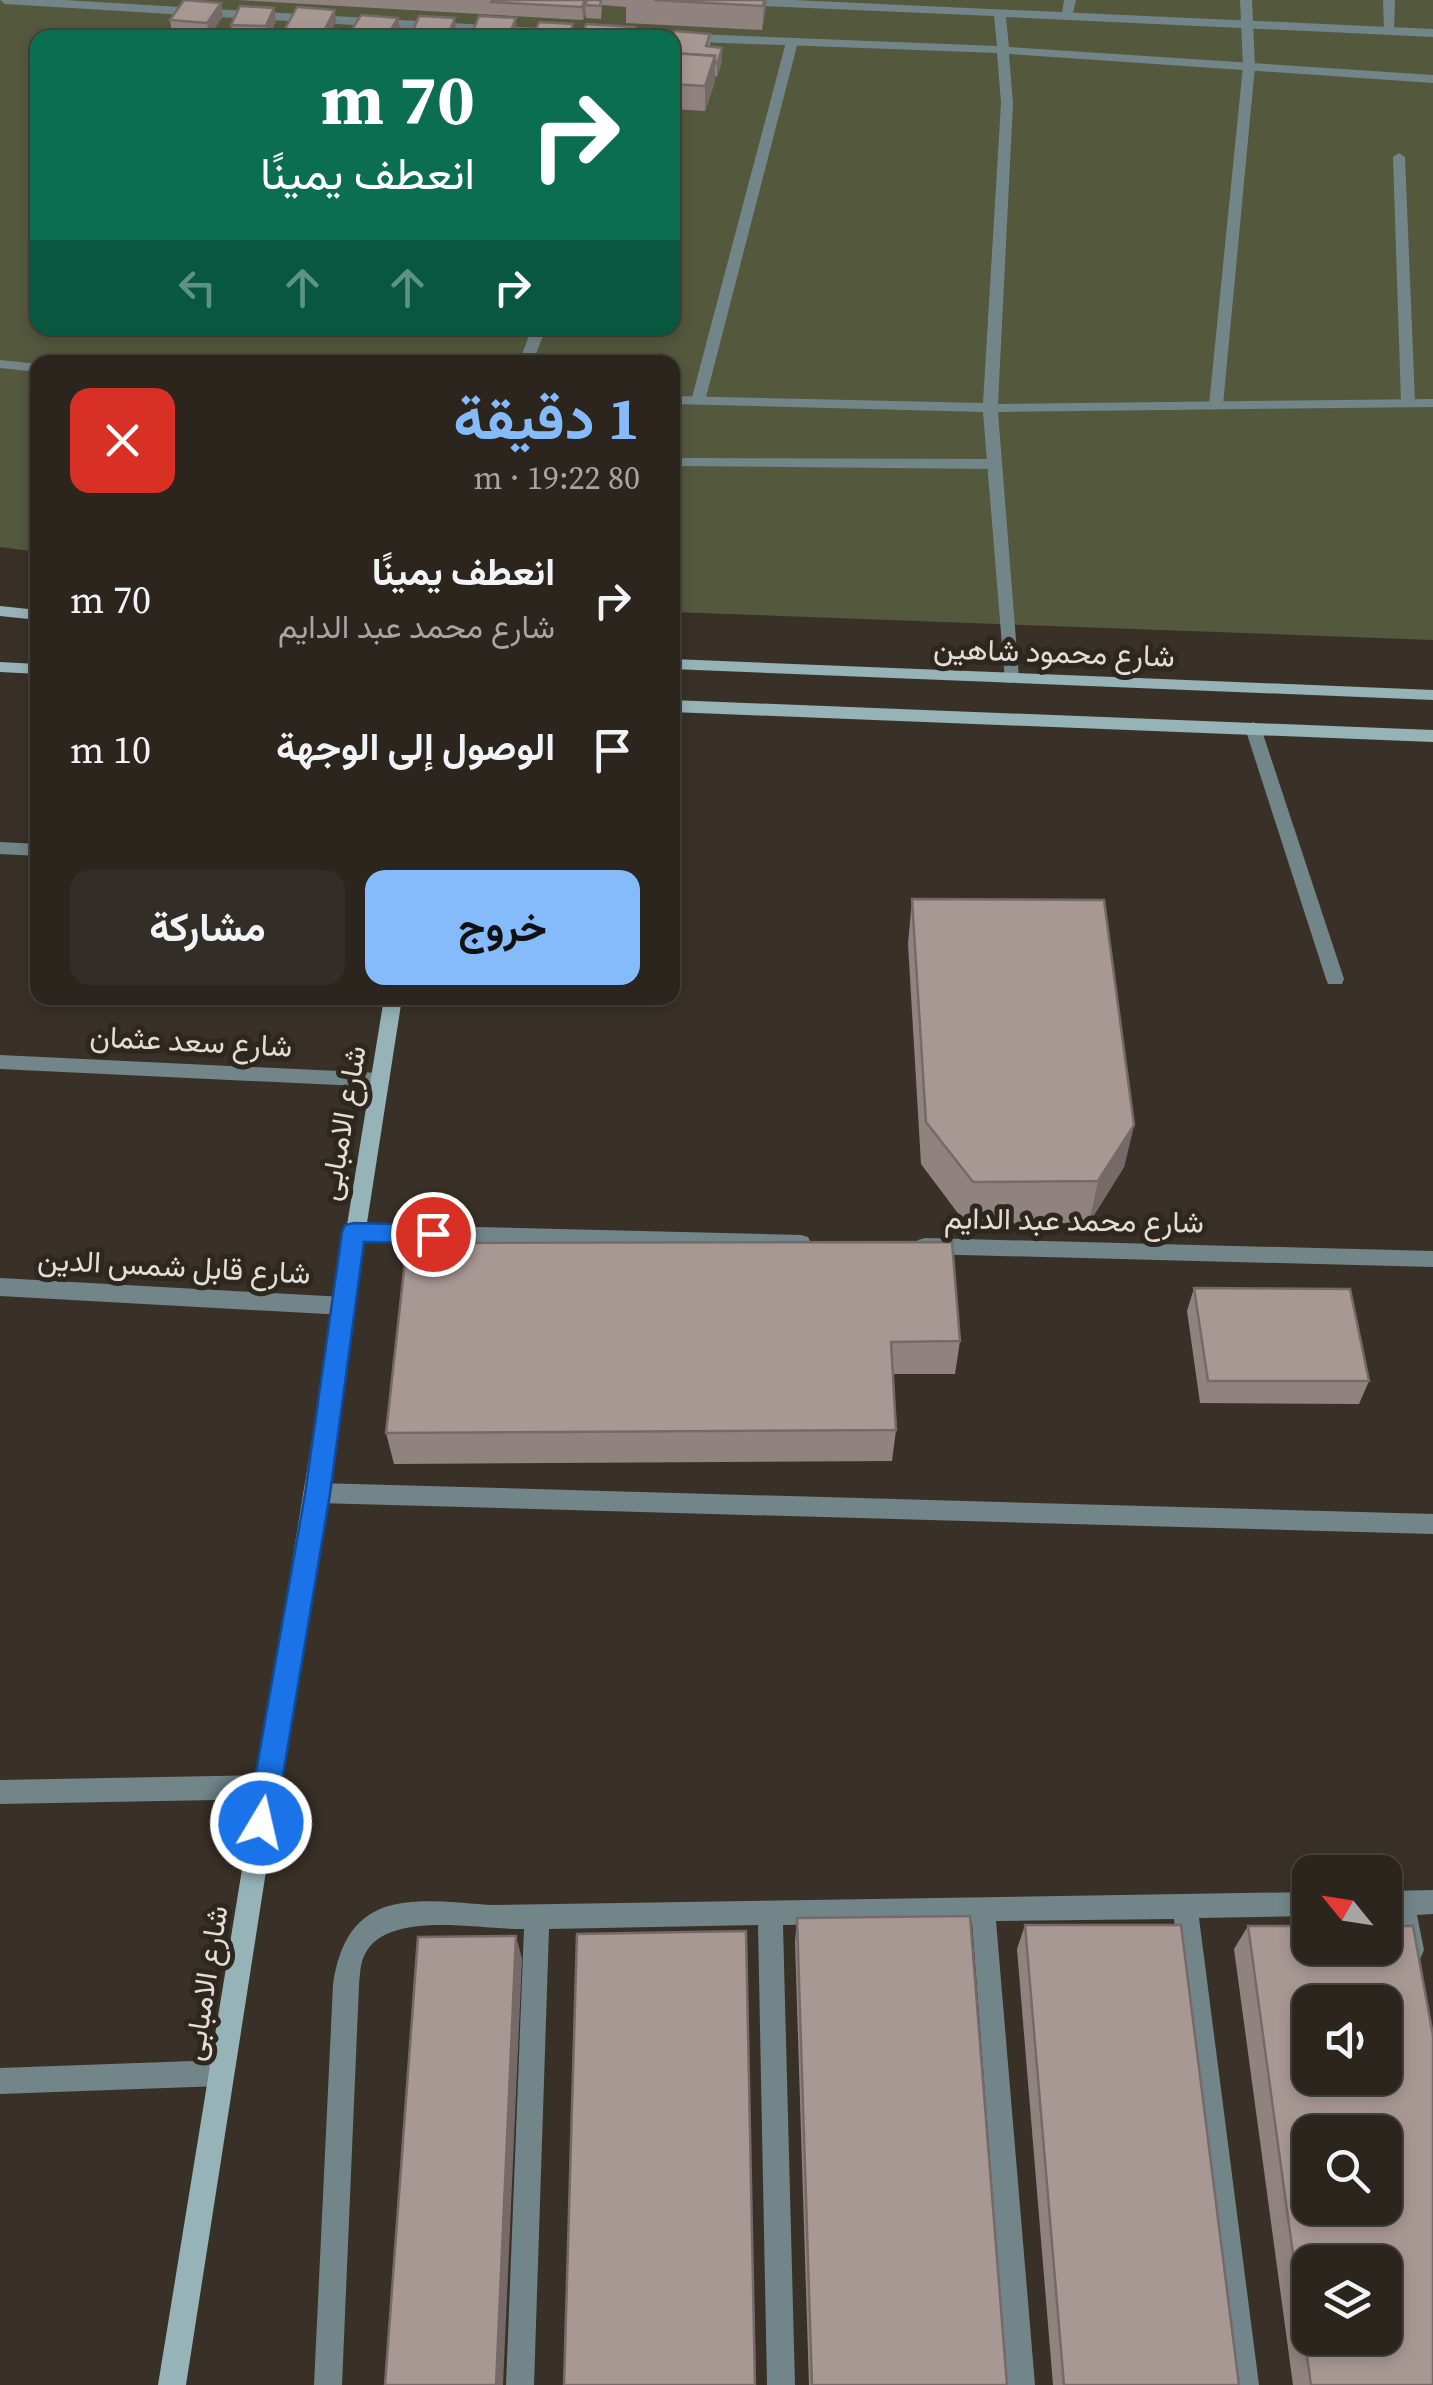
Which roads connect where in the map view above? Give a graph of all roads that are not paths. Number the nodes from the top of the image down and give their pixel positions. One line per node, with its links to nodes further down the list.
1 (5, 0): 10 (street)
2 (716, 0): 6 (street)
3 (1070, 0): 8 (street)
4 (1246, 0): 9 (street)
5 (1389, 0): 11 (street)
6 (811, 2): 7 (street)
7 (1002, 6): 8 (street); 15 (street)
8 (1068, 14): 9 (street)
9 (1244, 22): 11 (street); 16 (street)
10 (505, 30)
11 (1390, 30): 12 (street)
12 (1433, 33)
13 (680, 38): 14 (street)
14 (792, 42): 15 (street); 22 (street)
15 (1005, 50): 16 (street); 26 (street)
16 (1249, 66): 17 (street); 25 (street)
17 (1433, 80)
18 (1400, 157): 23 (street)
19 (0, 364): 20 (street)
20 (30, 367)
21 (680, 400): 22 (street)
22 (698, 401): 26 (street)
23 (1408, 402): 24 (street); 25 (street)
24 (1433, 403)
25 (1216, 404): 26 (street)
26 (990, 408): 28 (street)
27 (680, 463): 28 (street)
28 (994, 464): 34 (street)
29 (0, 611): 30 (main road)
30 (30, 614)
31 (680, 664): 34 (main road, شارع محمود شاهين)
32 (0, 666): 33 (main road)
33 (30, 668)
34 (1011, 678): 35 (main road, شارع محمود شاهين)
35 (1433, 696)
36 (680, 706): 37 (main road)
37 (1253, 728): 38 (main road); 41 (street)
38 (1433, 736)
39 (0, 848): 40 (street)
40 (30, 850)
41 (1335, 979)
42 (392, 1005): 44 (main road, شارع الامبابى)
43 (0, 1062): 44 (street, شارع سعد عثمان)
44 (380, 1080): 45 (main road, شارع الامبابى)
45 (354, 1232): 46 (street); 50 (main road, شارع الامبابى)
46 (813, 1244)
47 (893, 1246): 48 (street, شارع محمد عبد الدايم)
48 (1433, 1259)
49 (0, 1287): 50 (street, شارع قابل شمس الدين)
50 (344, 1306): 51 (main road, شارع الامبابى)
51 (317, 1494): 52 (street); 53 (main road, شارع الامبابى)
52 (1433, 1524)
53 (266, 1787): 54 (street); 64 (main road, شارع الامبابى)
54 (0, 1792)
55 (1433, 1902): 56 (street)
56 (1402, 1903)
57 (1292, 1904): 58 (street)
58 (1184, 1905): 59 (street); 71 (street)
59 (983, 1909): 60 (street); 70 (street)
60 (770, 1912): 61 (street); 69 (street)
61 (538, 1915): 67 (street); 68 (street)
62 (1402, 1931): 63 (street)
63 (1416, 1974)
64 (221, 2073): 65 (street); 66 (main road, شارع الامبابى)
65 (0, 2081)
66 (172, 2385)
67 (328, 2385)
68 (520, 2385)
69 (782, 2385)
70 (1021, 2385)
71 (1245, 2385)

